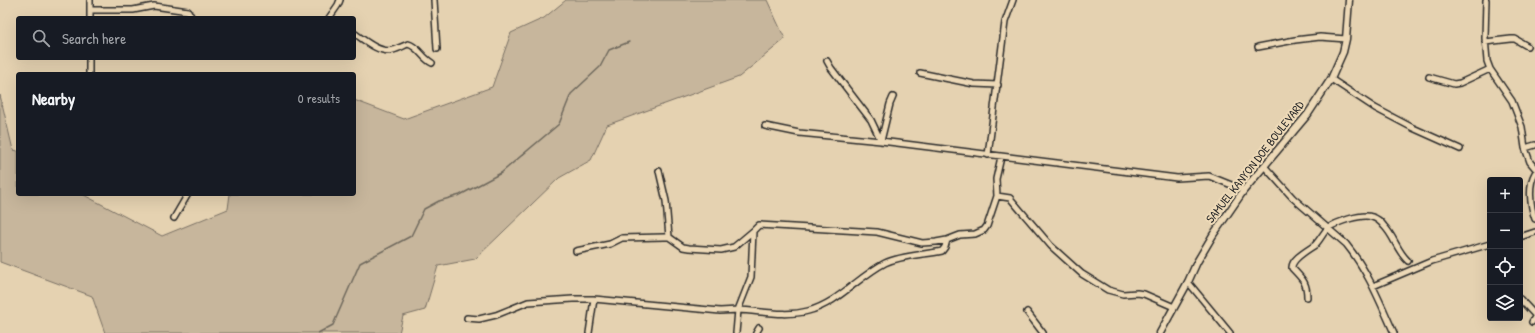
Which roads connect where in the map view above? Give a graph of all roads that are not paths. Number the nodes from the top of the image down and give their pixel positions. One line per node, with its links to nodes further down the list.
1 (90, 0): 7 (street)
2 (340, 0): 10 (street)
3 (434, 0): 16 (street)
4 (1013, 0): 25 (street)
5 (1350, 0): 12 (street, SAMUEL KANYON DOE BOULEVARD)
6 (1486, 0): 13 (street)
7 (90, 10): 8 (street); 9 (street)
8 (90, 16)
9 (191, 16)
10 (332, 16)
11 (356, 34): 19 (street)
12 (1346, 39): 15 (street); 24 (street, SAMUEL KANYON DOE BOULEVARD)
13 (1485, 42): 14 (street); 20 (street)
14 (1527, 46)
15 (1258, 47)
16 (437, 49)
17 (89, 60): 21 (street)
18 (827, 61): 28 (street)
19 (432, 63)
20 (1490, 69): 23 (street); 30 (street)
21 (89, 72)
22 (920, 73): 25 (street)
23 (1429, 77)
24 (1331, 79): 31 (street); 34 (street, SAMUEL KANYON DOE BOULEVARD)
25 (998, 85): 32 (street)
26 (894, 97): 28 (street)
27 (765, 126): 28 (street)
28 (881, 141): 32 (street)
29 (1535, 145): 30 (street)
30 (1525, 148): 35 (street)
31 (1460, 149)
32 (988, 155): 33 (street)
33 (1000, 157): 38 (street); 40 (street)
34 (1264, 166): 38 (street, SAMUEL KANYON DOE BOULEVARD); 43 (street)
35 (1535, 168)
36 (659, 171): 47 (street)
37 (1535, 173): 42 (street)
38 (1244, 190): 52 (street, SAMUEL KANYON DOE BOULEVARD)
39 (187, 196): 41 (street)
40 (997, 196): 48 (street); 57 (street)
41 (174, 218)
42 (1535, 219)
43 (1328, 229): 51 (street); 53 (street); 54 (street)
44 (753, 231): 47 (street); 48 (street); 58 (street)
45 (1535, 232): 46 (street)
46 (1523, 235)
47 (669, 237): 50 (street)
48 (947, 240): 58 (street)
49 (1487, 245): 53 (street)
50 (576, 252)
51 (1408, 261)
52 (1188, 282): 57 (street, SAMUEL KANYON DOE BOULEVARD); 68 (street)
53 (1373, 286): 69 (street)
54 (1307, 297)
55 (594, 299): 58 (street); 60 (street); 63 (street)
56 (1523, 303): 61 (street)
57 (1174, 307): 67 (street, SAMUEL KANYON DOE BOULEVARD)
58 (738, 310): 64 (street)
59 (1028, 312): 66 (street)
60 (468, 318)
61 (1534, 318)
62 (759, 328): 65 (street)
63 (589, 333)
64 (736, 333)
65 (756, 333)
66 (1043, 333)
67 (1160, 333)
68 (1230, 333)
69 (1394, 333)

